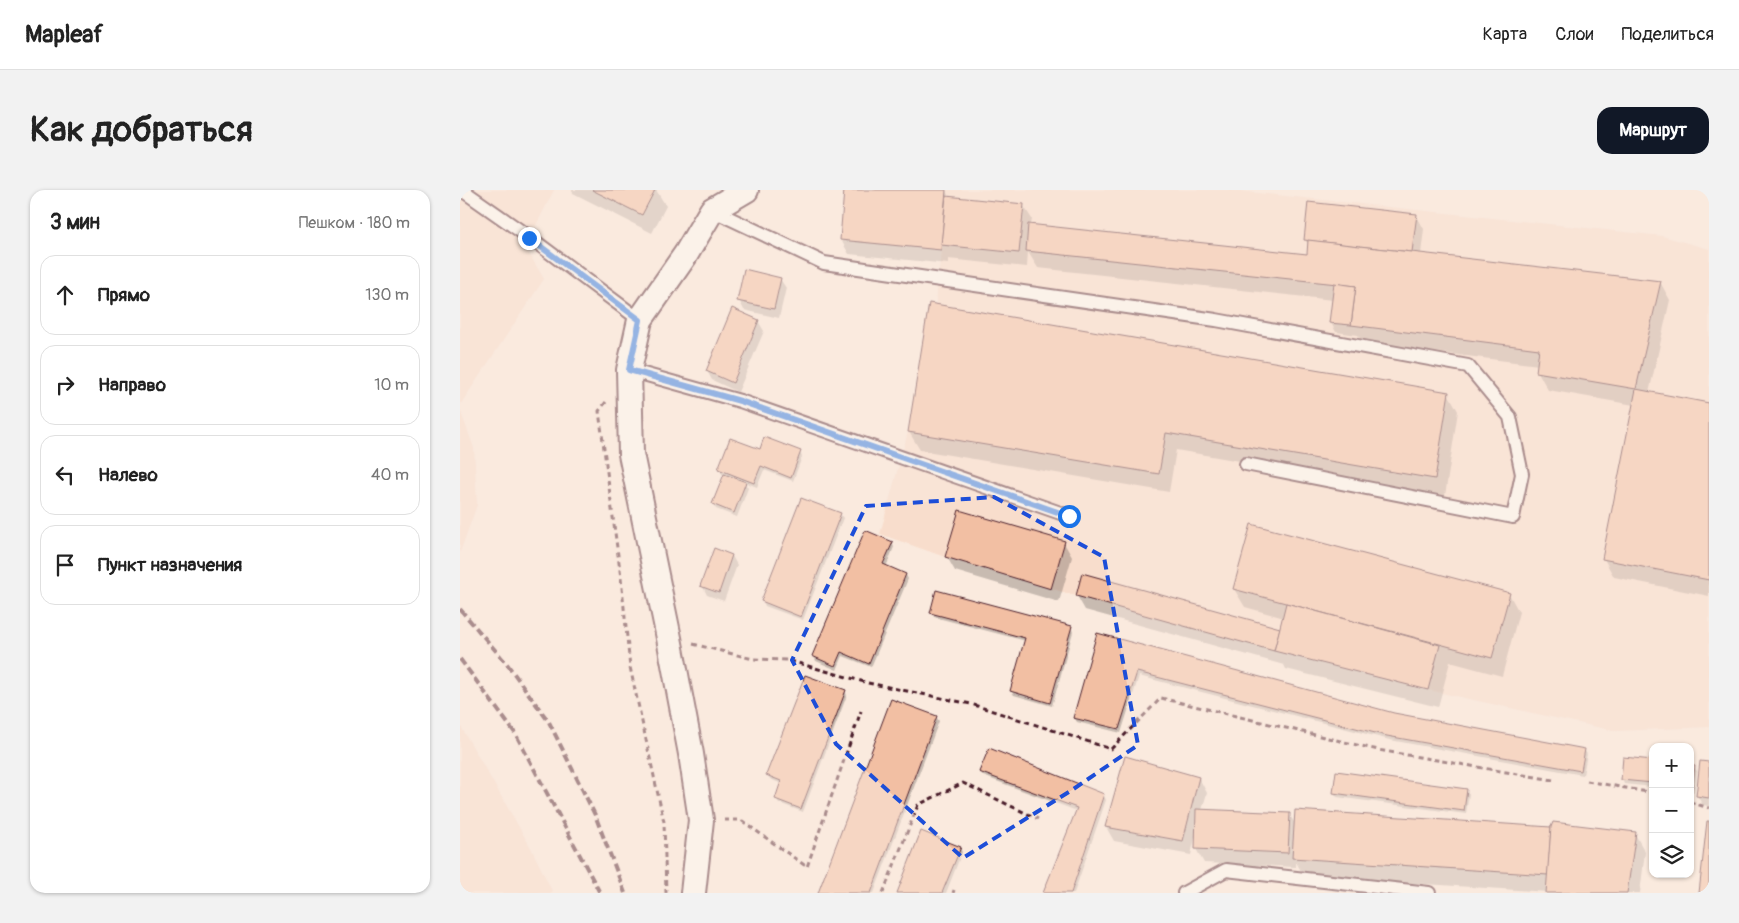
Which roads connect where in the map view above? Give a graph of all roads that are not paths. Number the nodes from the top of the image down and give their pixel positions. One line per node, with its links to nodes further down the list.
1 (462, 190): 4 (lane)
2 (746, 190): 3 (street)
3 (712, 210): 4 (street); 6 (lane)
4 (640, 320): 5 (street)
5 (629, 370): 7 (lane); 8 (street)
6 (1246, 464)
7 (1069, 516)
8 (693, 893)
9 (1184, 893): 10 (lane)
10 (1430, 893)

